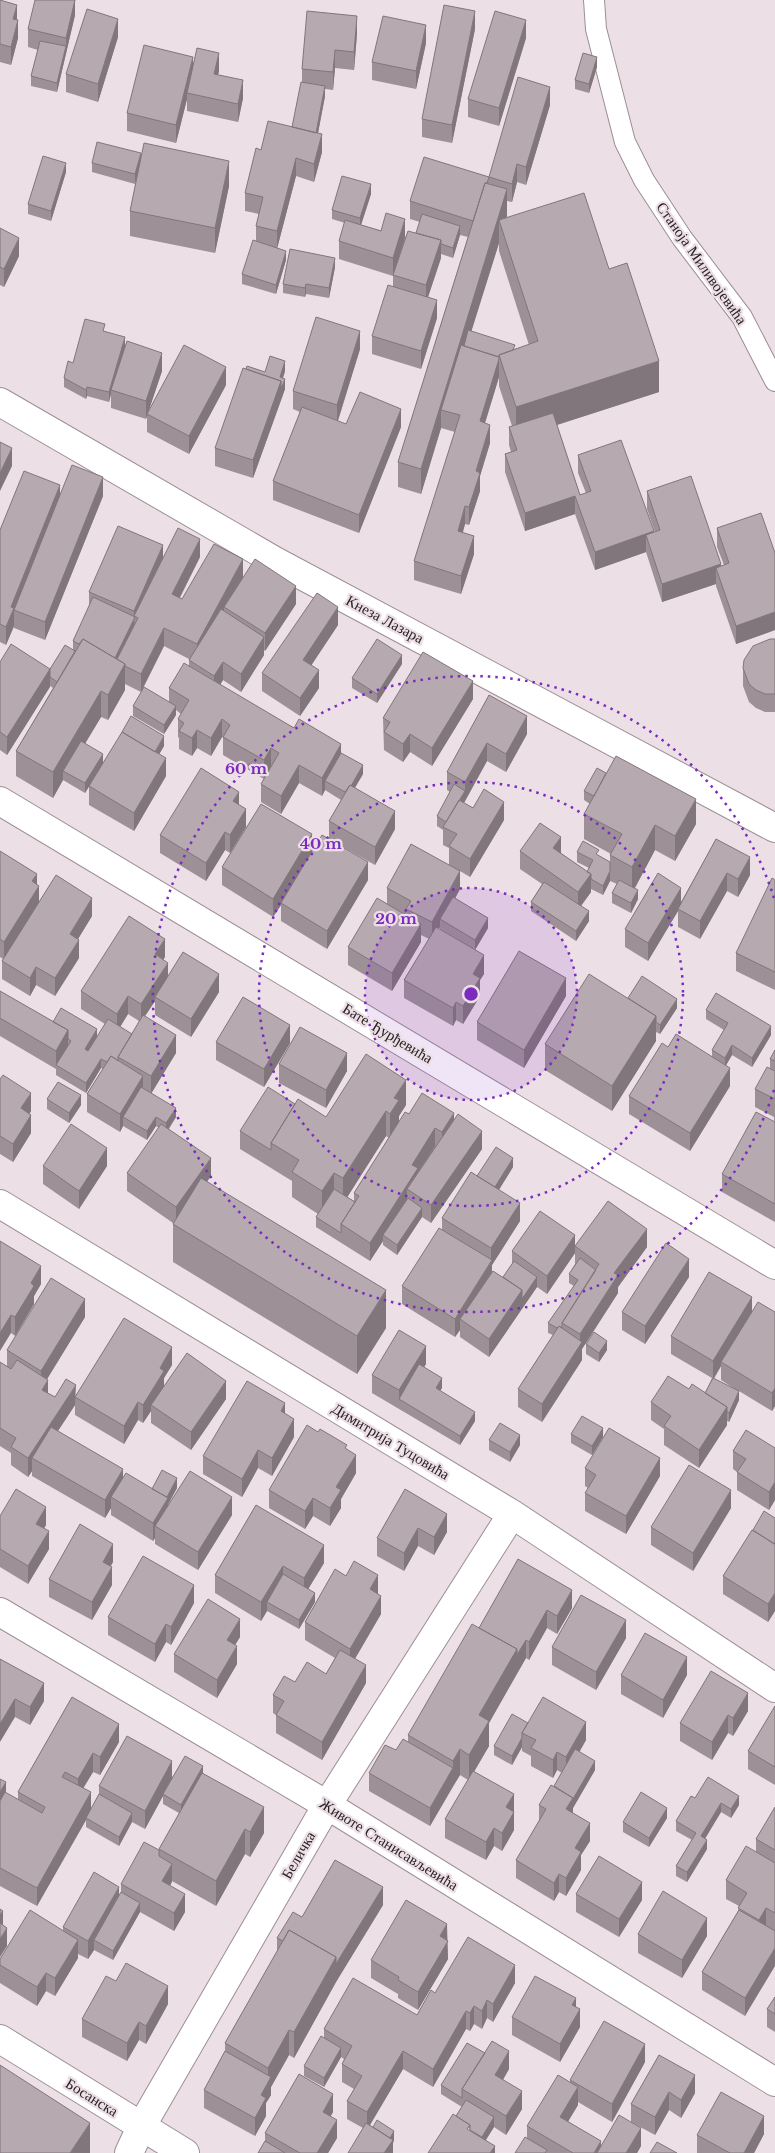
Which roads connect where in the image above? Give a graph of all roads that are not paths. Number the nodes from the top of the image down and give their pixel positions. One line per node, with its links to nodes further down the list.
1 (594, 0): 2 (lane, Станоја Миливојевића)
2 (775, 381)
3 (0, 402): 5 (street, Кнеза Лазара)
4 (0, 801): 7 (street, Бате Ђурђевића)
5 (775, 828)
6 (0, 1204): 8 (street, Димитрија Туцовића)
7 (775, 1265)
8 (512, 1514): 10 (street, Димитрија Туцовића); 11 (street, Беличка)
9 (0, 1612): 11 (street, Животе Станисављевића)
10 (775, 1688)
11 (327, 1805): 13 (street, Животе Станисављевића); 14 (street, Беличка)
12 (0, 2039): 14 (street, Босанска)
13 (775, 2082)
14 (141, 2128): 15 (street, Беличка); 16 (street, Босанска)
15 (129, 2153)
16 (184, 2153)

